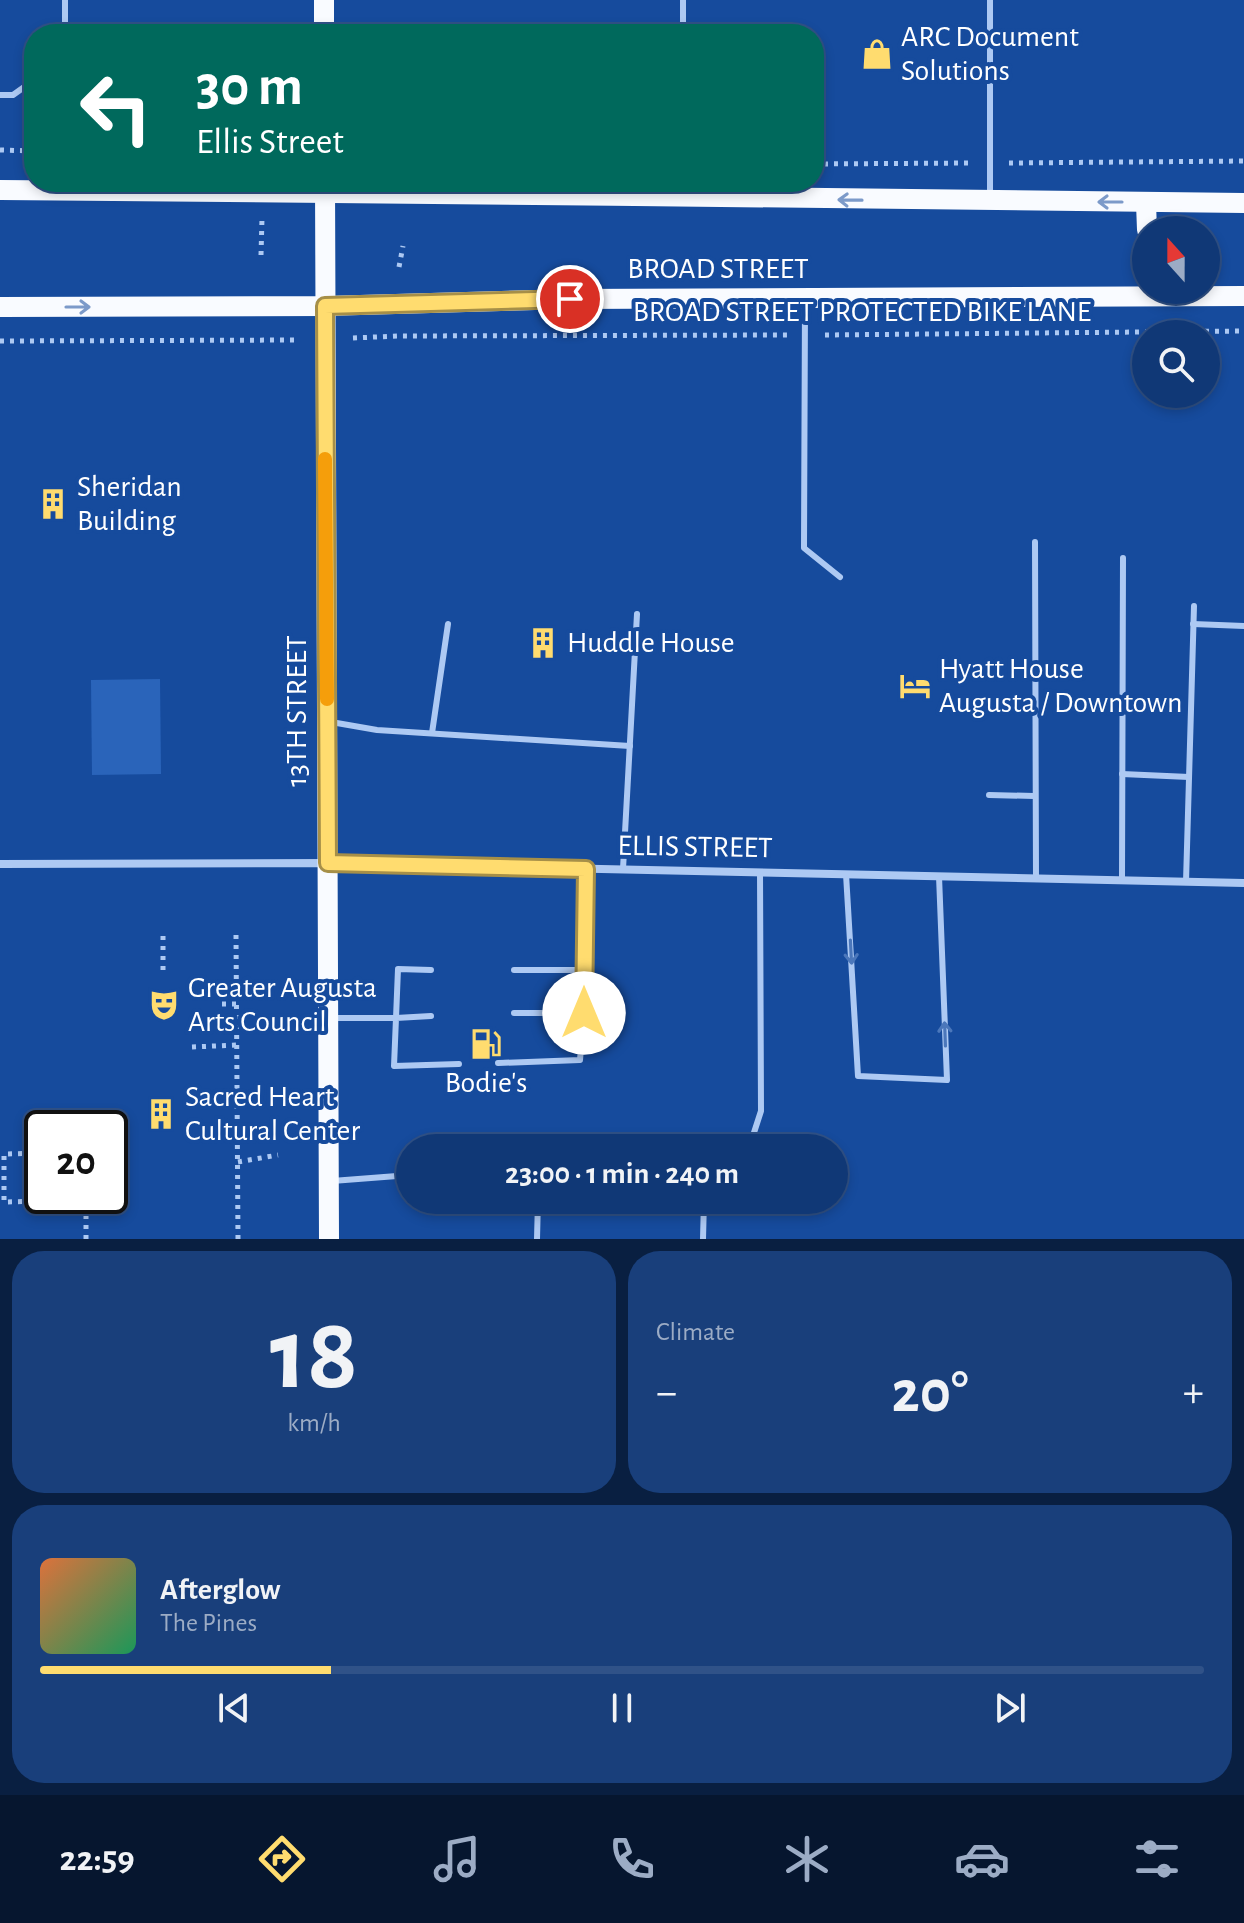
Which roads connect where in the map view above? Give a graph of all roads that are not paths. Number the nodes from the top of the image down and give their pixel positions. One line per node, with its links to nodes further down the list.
1 (65, 0): 5 (lane)
2 (324, 0): 6 (main road)
3 (683, 0): 7 (lane)
4 (990, 0): 14 (lane)
5 (65, 24)
6 (324, 24)
7 (683, 24)
8 (24, 87): 9 (lane)
9 (0, 95)
10 (0, 190): 11 (main road)
11 (24, 190)
12 (325, 192): 22 (main road, 13TH STREET)
13 (591, 192): 14 (main road, one-way to 13)
14 (990, 201): 15 (main road, one-way to 14)
15 (1146, 203): 16 (main road); 17 (main road)
16 (1244, 203)
17 (1146, 216)
18 (1132, 293): 21 (main road, BROAD STREET)
19 (1220, 295): 20 (main road, BROAD STREET)
20 (1244, 296)
21 (805, 298): 22 (main road, BROAD STREET); 26 (lane)
22 (325, 306): 23 (main road, BROAD STREET, one-way to 22); 32 (main road, 13TH STREET)
23 (0, 307)
24 (1035, 542): 38 (lane)
25 (1123, 558): 35 (lane)
26 (840, 577)
27 (1194, 606): 30 (lane)
28 (637, 614): 34 (lane)
29 (448, 624): 33 (lane)
30 (1193, 624): 31 (lane); 36 (lane)
31 (1244, 626)
32 (328, 722): 33 (lane); 39 (main road, 13TH STREET)
33 (432, 733): 34 (lane)
34 (630, 746): 42 (lane)
35 (1122, 774): 36 (lane); 47 (lane)
36 (1189, 777): 48 (lane)
37 (989, 795): 38 (lane)
38 (1034, 796): 46 (lane)
39 (328, 863): 40 (street, ELLIS STREET); 41 (street, ELLIS STREET); 56 (main road, 13TH STREET)
40 (0, 864)
41 (586, 869): 42 (street, ELLIS STREET); 52 (lane)
42 (623, 869): 43 (street, ELLIS STREET)
43 (760, 872): 44 (street, ELLIS STREET); 60 (lane)
44 (846, 874): 45 (street, ELLIS STREET); 45 (lane, one-way to 45)
45 (939, 876): 46 (street, ELLIS STREET)
46 (1036, 879): 47 (street, ELLIS STREET)
47 (1122, 880): 48 (street, ELLIS STREET)
48 (1186, 882): 49 (street, ELLIS STREET)
49 (1244, 883)
50 (431, 970): 57 (lane)
51 (514, 970): 52 (lane)
52 (584, 970): 54 (lane)
53 (514, 1013): 54 (lane)
54 (584, 1013): 58 (lane)
55 (431, 1016): 57 (lane)
56 (329, 1018): 57 (lane); 62 (main road, 13TH STREET)
57 (396, 1018): 59 (lane)
58 (498, 1063)
59 (459, 1064)
60 (754, 1134)
61 (396, 1176): 62 (lane)
62 (329, 1182): 65 (main road, 13TH STREET)
63 (538, 1214): 66 (lane)
64 (704, 1214): 67 (lane)
65 (329, 1239)
66 (537, 1239)
67 (703, 1239)

